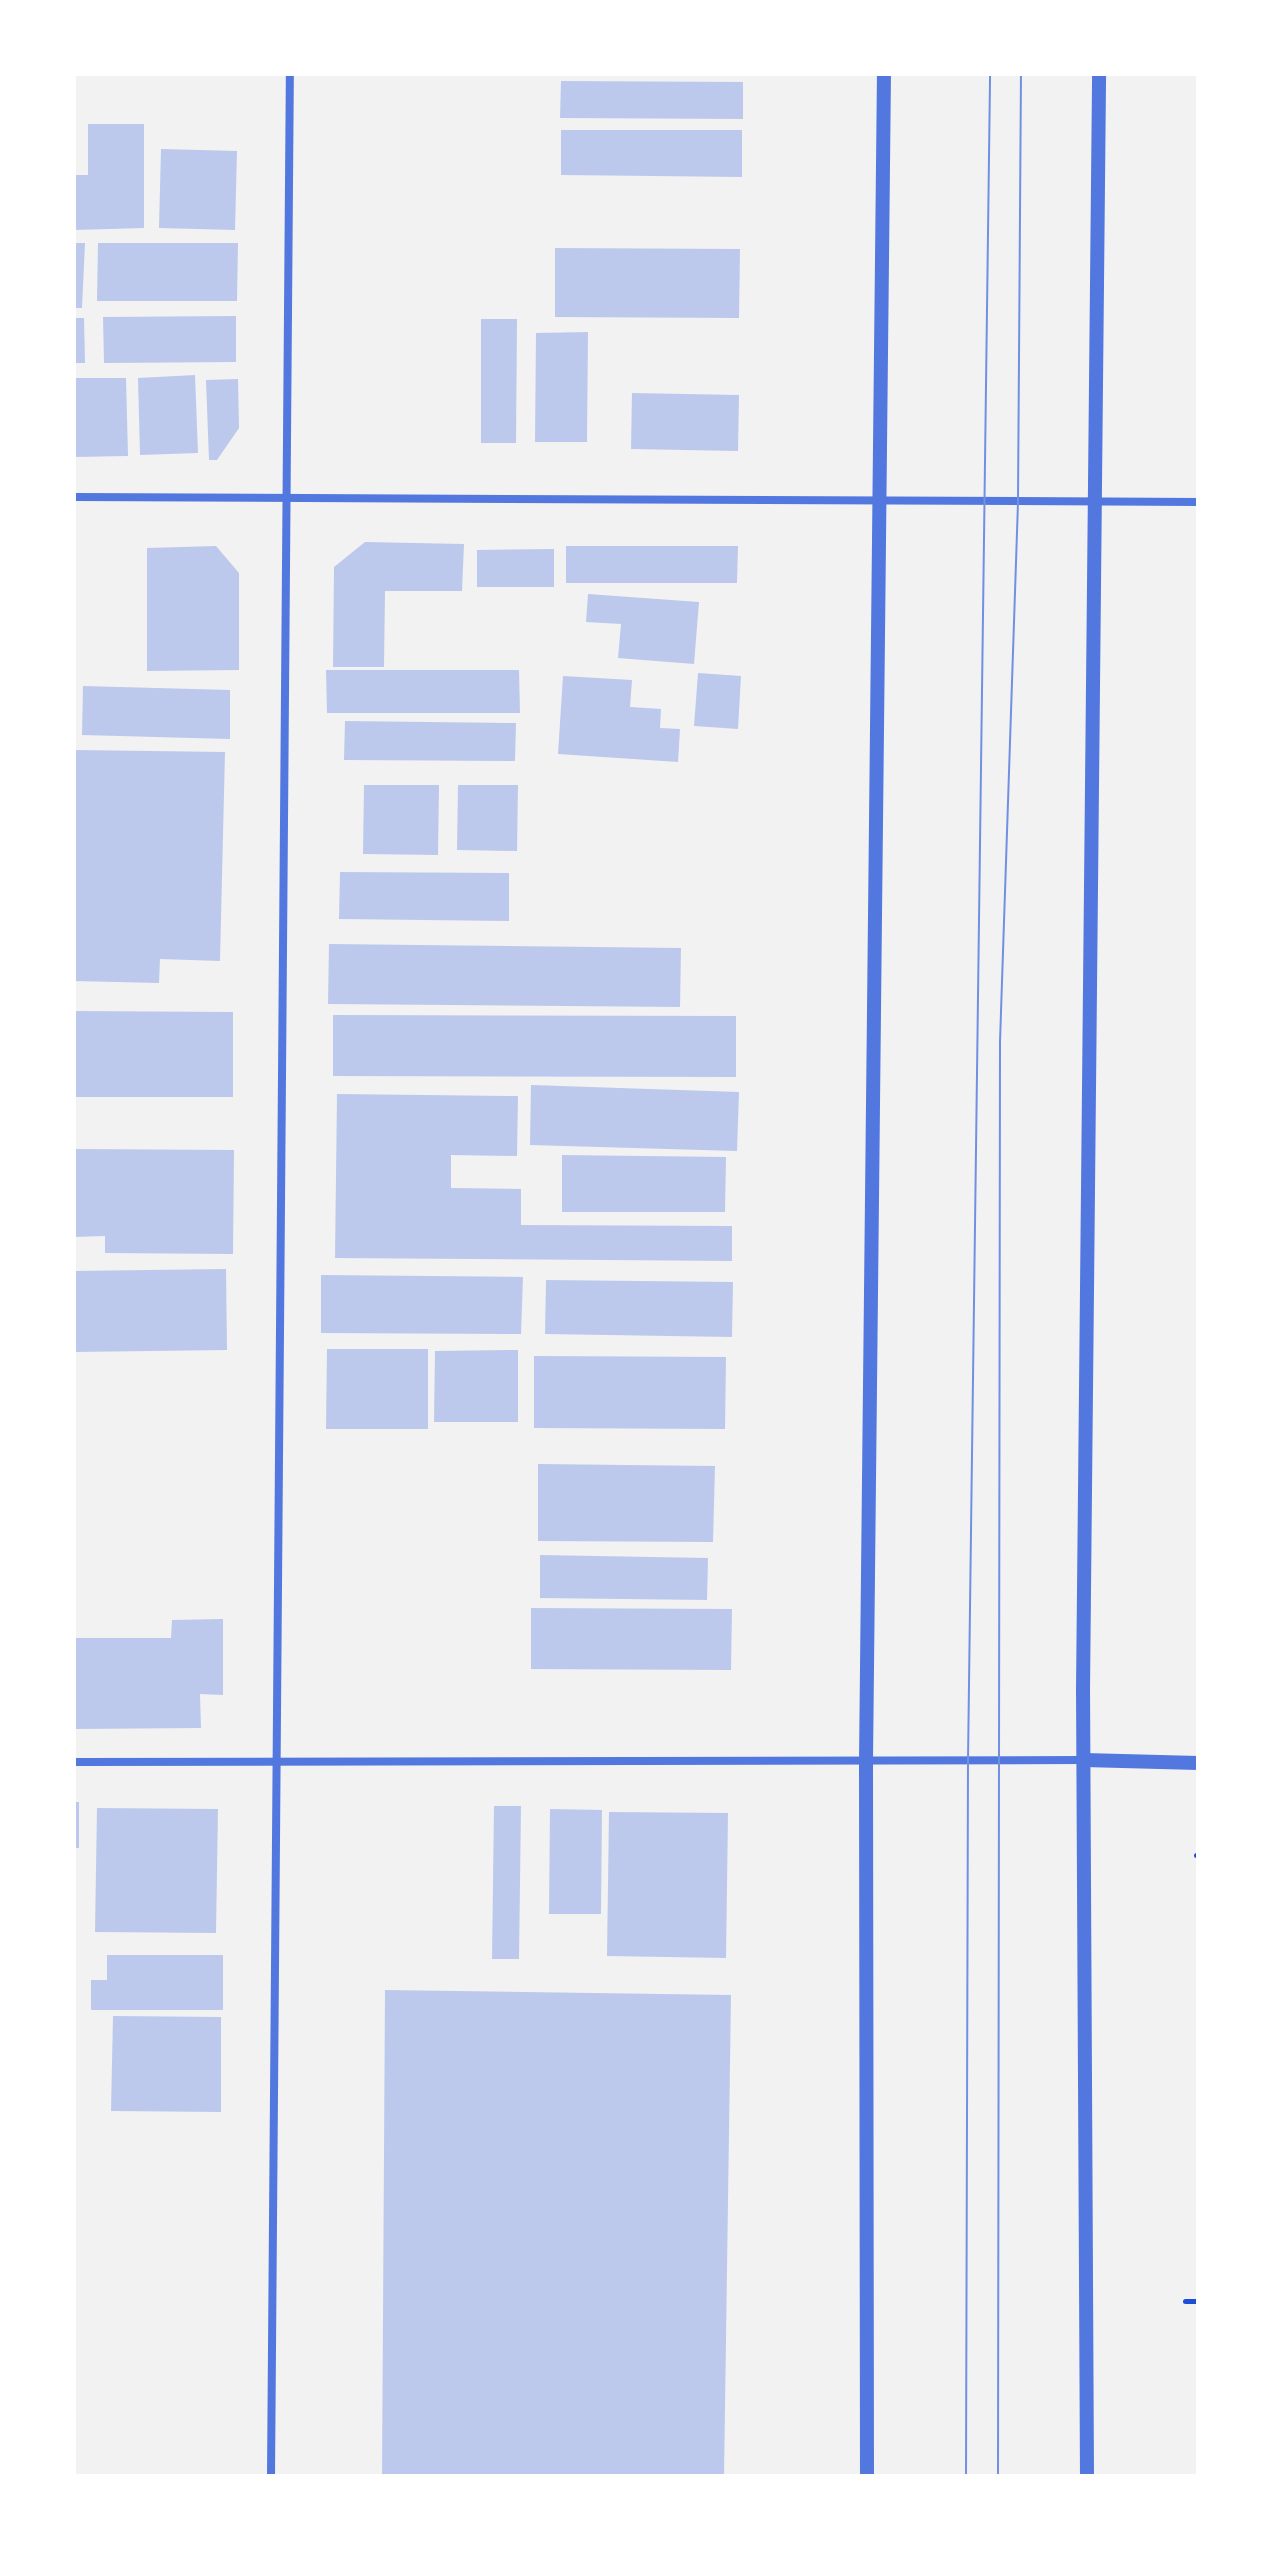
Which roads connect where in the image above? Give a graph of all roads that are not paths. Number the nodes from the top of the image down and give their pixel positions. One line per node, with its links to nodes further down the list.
1 (290, 74): 5 (street)
2 (884, 74): 6 (street)
3 (1099, 74): 7 (street)
4 (74, 497): 5 (street)
5 (283, 498): 6 (street); 13 (street)
6 (880, 501): 7 (street); 11 (street)
7 (1095, 501): 8 (street); 9 (street)
8 (1198, 502)
9 (1084, 1760): 11 (street); 12 (street); 16 (street)
10 (74, 1762): 13 (street)
11 (866, 1762): 13 (street); 15 (street)
12 (1198, 1763)
13 (279, 1767): 14 (street)
14 (271, 2476)
15 (867, 2476)
16 (1087, 2476)

